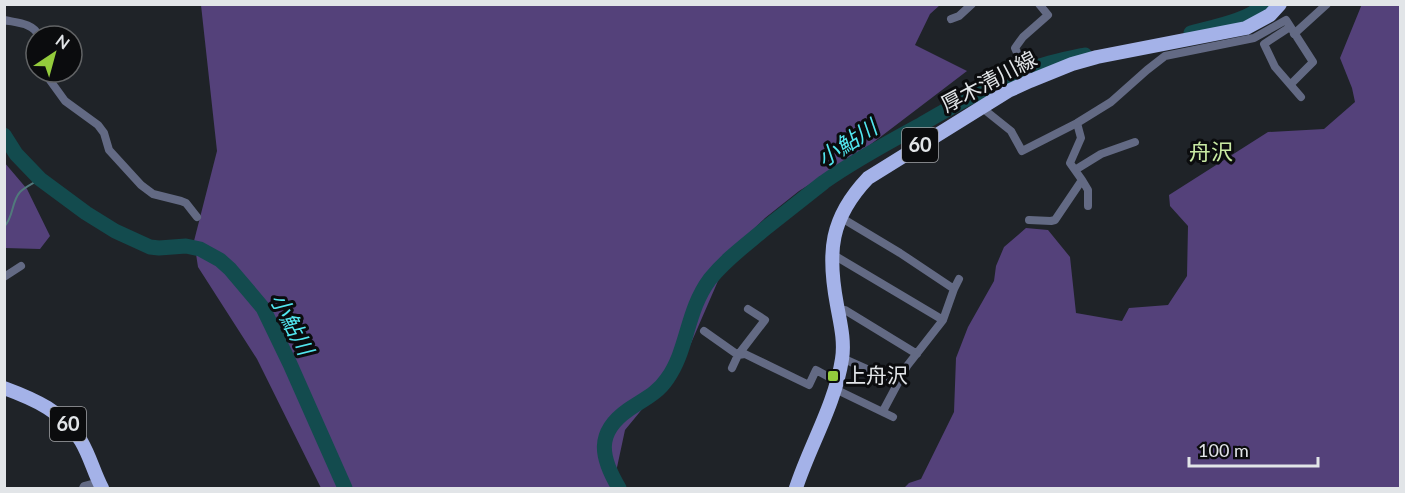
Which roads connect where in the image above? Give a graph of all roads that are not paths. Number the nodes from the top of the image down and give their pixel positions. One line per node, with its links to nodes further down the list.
1 (972, 4): 5 (street)
2 (1280, 4): 9 (main road, 厚木清川線 / 60)
3 (1327, 4): 8 (street)
4 (1041, 5): 10 (street)
5 (951, 19)
6 (4, 20): 7 (street)
7 (24, 25)
8 (1292, 31): 9 (street); 12 (street); 12 (street)
9 (1235, 36): 10 (main road, 厚木清川線 / 60); 15 (street)
10 (1028, 77): 14 (main road, 厚木清川線 / 60)
11 (53, 84): 20 (street)
12 (1290, 84): 13 (street)
13 (1301, 97)
14 (981, 107): 15 (street); 21 (main road, 厚木清川線 / 60)
15 (1077, 123): 17 (street)
16 (1135, 142): 17 (street)
17 (1076, 170): 18 (street)
18 (1082, 180): 19 (street); 22 (street)
19 (1088, 206)
20 (197, 217)
21 (840, 217): 23 (main road, 厚木清川線 / 60); 27 (street)
22 (1029, 220)
23 (832, 254): 29 (main road, 厚木清川線 / 60); 30 (street)
24 (21, 266): 25 (street)
25 (4, 277)
26 (959, 279): 27 (street)
27 (954, 289): 30 (street)
28 (748, 309): 33 (street)
29 (838, 310): 32 (street); 34 (main road, 厚木清川線 / 60)
30 (943, 320): 32 (street)
31 (704, 331): 33 (street)
32 (917, 354): 36 (street)
33 (738, 356): 35 (street); 37 (street)
34 (842, 358): 36 (street); 37 (main road, 厚木清川線 / 60)
35 (732, 368)
36 (898, 383): 39 (street)
37 (837, 385): 39 (street); 43 (main road, 厚木清川線 / 60)
38 (4, 388): 41 (main road, 60)
39 (883, 411): 40 (street)
40 (893, 417)
41 (100, 485): 42 (street)
42 (83, 489)
43 (796, 489)

